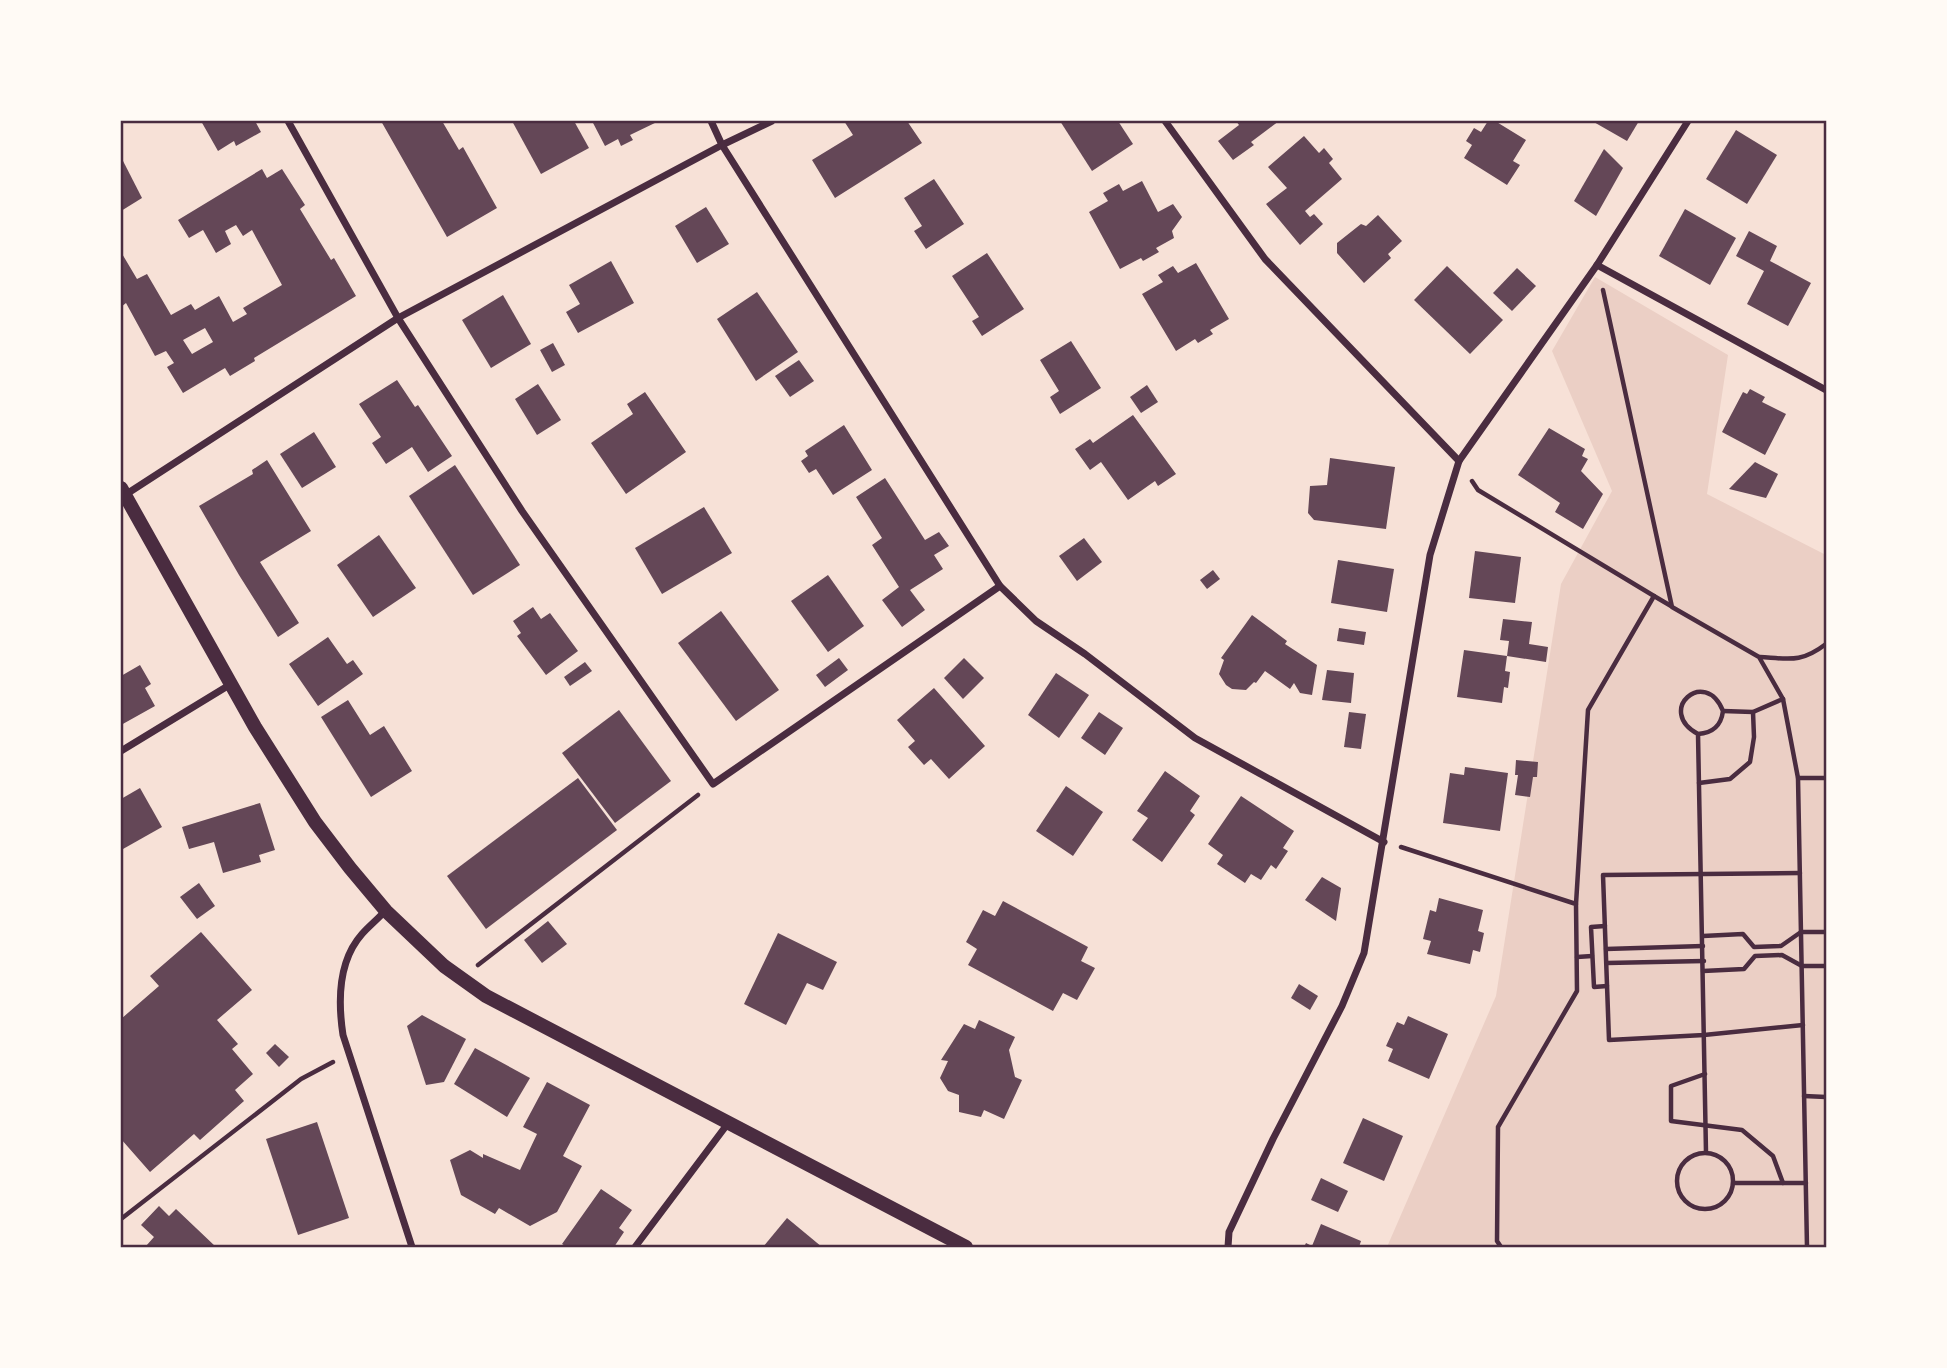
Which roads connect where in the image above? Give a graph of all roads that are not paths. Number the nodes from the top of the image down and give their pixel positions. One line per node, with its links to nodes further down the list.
1 (288, 121): 8 (street)
2 (711, 121): 6 (street)
3 (772, 121): 6 (street)
4 (1164, 121): 10 (street)
5 (1688, 121): 7 (street)
6 (722, 145): 8 (street); 12 (street)
7 (1597, 265): 9 (street); 10 (street)
8 (398, 318): 11 (street); 12 (street)
9 (1826, 390)
10 (1459, 461): 15 (street)
11 (123, 492): 13 (main road)
12 (1000, 586): 15 (street)
13 (231, 684): 14 (street); 16 (main road)
14 (121, 751)
15 (1384, 842): 21 (street)
16 (386, 911): 17 (main road); 18 (street)
17 (730, 1122): 19 (street); 20 (main road)
18 (412, 1247)
19 (635, 1247)
20 (967, 1247)
21 (1228, 1247)

